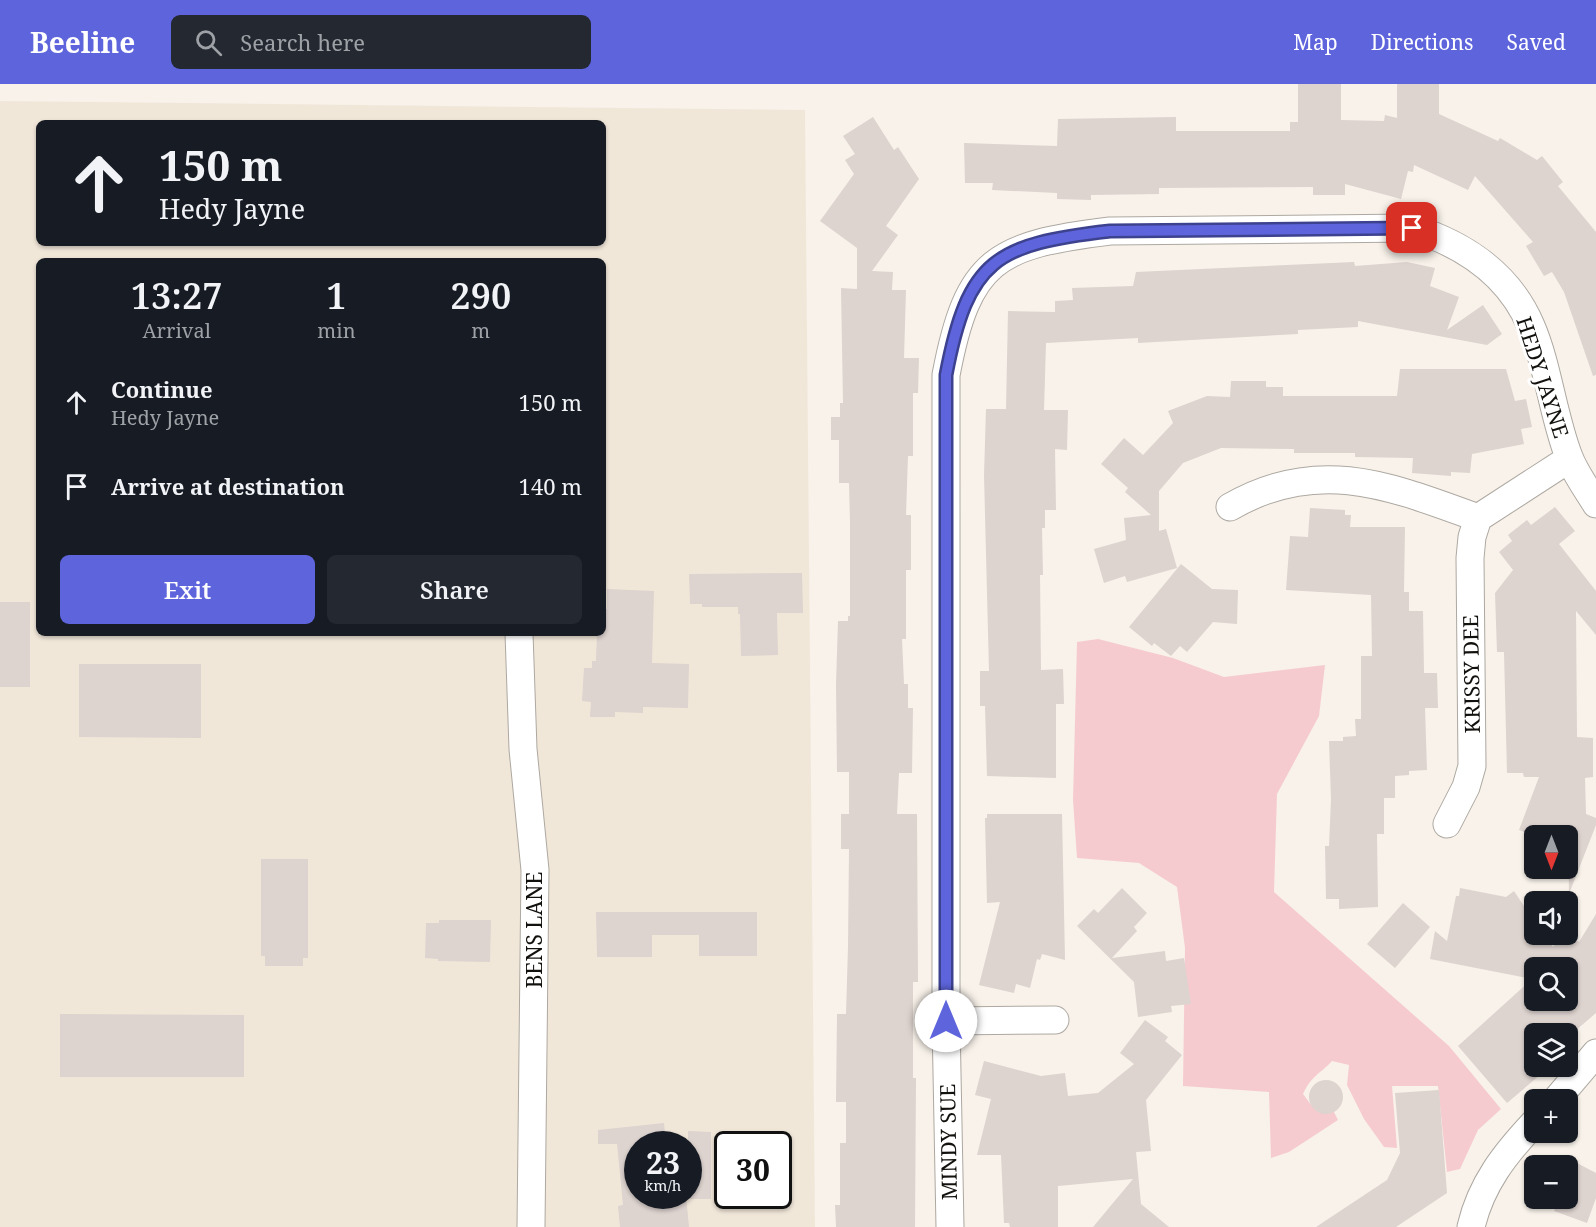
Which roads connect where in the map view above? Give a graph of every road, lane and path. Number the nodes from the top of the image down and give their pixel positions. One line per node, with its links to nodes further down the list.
1 (946, 402): 2 (street, HEDY JAYNE); 9 (street, MINDY SUE)
2 (1569, 459): 3 (street, HEDY JAYNE); 5 (street)
3 (1596, 504)
4 (1230, 507): 5 (street)
5 (1478, 519): 7 (street, KRISSY DEE)
6 (519, 636): 13 (street, BENS LANE)
7 (1447, 824)
8 (1055, 1020): 9 (street)
9 (946, 1021): 14 (street, MINDY SUE)
10 (1596, 1053): 11 (street)
11 (1565, 1089)
12 (1524, 1134): 15 (street)
13 (531, 1227)
14 (950, 1227)
15 (1471, 1227)

